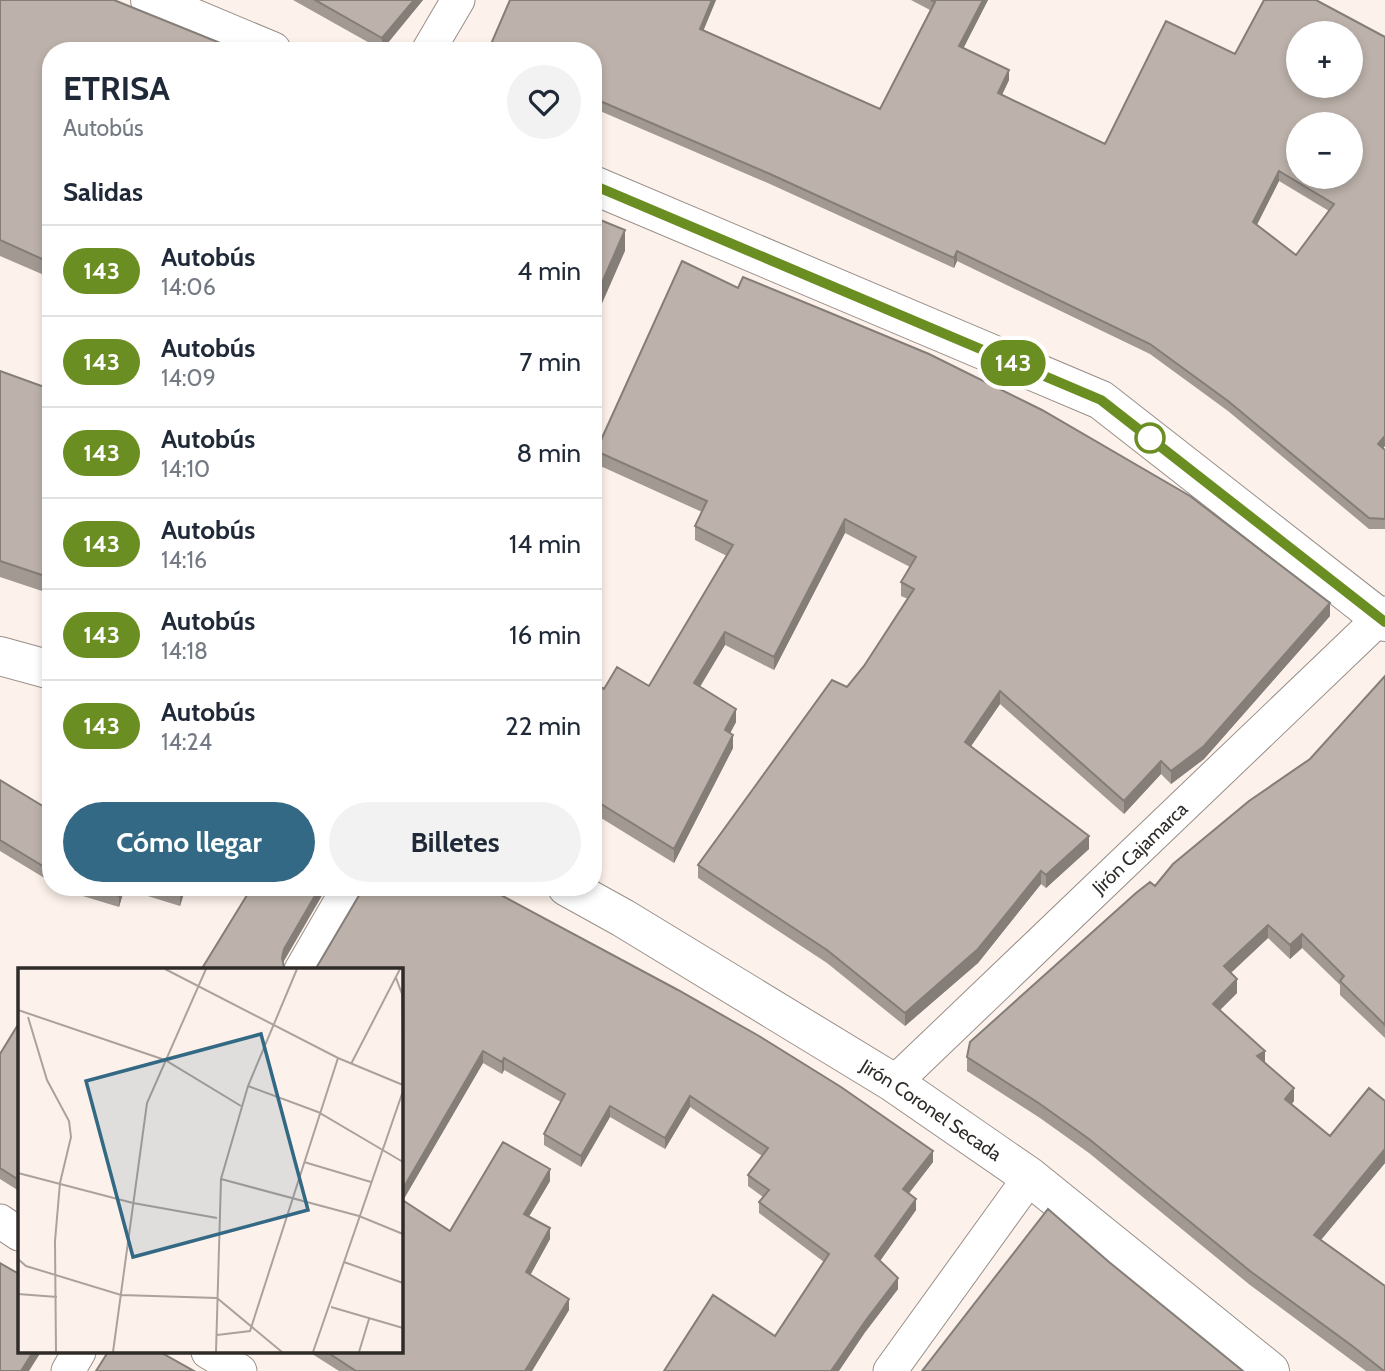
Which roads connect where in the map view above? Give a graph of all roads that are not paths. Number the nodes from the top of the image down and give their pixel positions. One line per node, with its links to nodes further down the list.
1 (150, 0): 3 (main road)
2 (458, 0): 4 (street)
3 (250, 42)
4 (433, 42)
5 (602, 189): 6 (main road)
6 (1384, 618): 12 (street, Jirón Cajamarca)
7 (0, 656): 8 (main road)
8 (42, 668)
9 (344, 896): 11 (street)
10 (583, 896): 12 (main road, Jirón Coronel Secada)
11 (302, 968)
12 (894, 1083): 13 (main road, Jirón Coronel Secada)
13 (1030, 1178): 20 (street); 21 (main road, Jirón Coronel Secada)
14 (0, 1221): 15 (street)
15 (18, 1233)
16 (78, 1354): 18 (street)
17 (211, 1354): 19 (street)
18 (68, 1371)
19 (240, 1371)
20 (890, 1371)
21 (1270, 1371)

